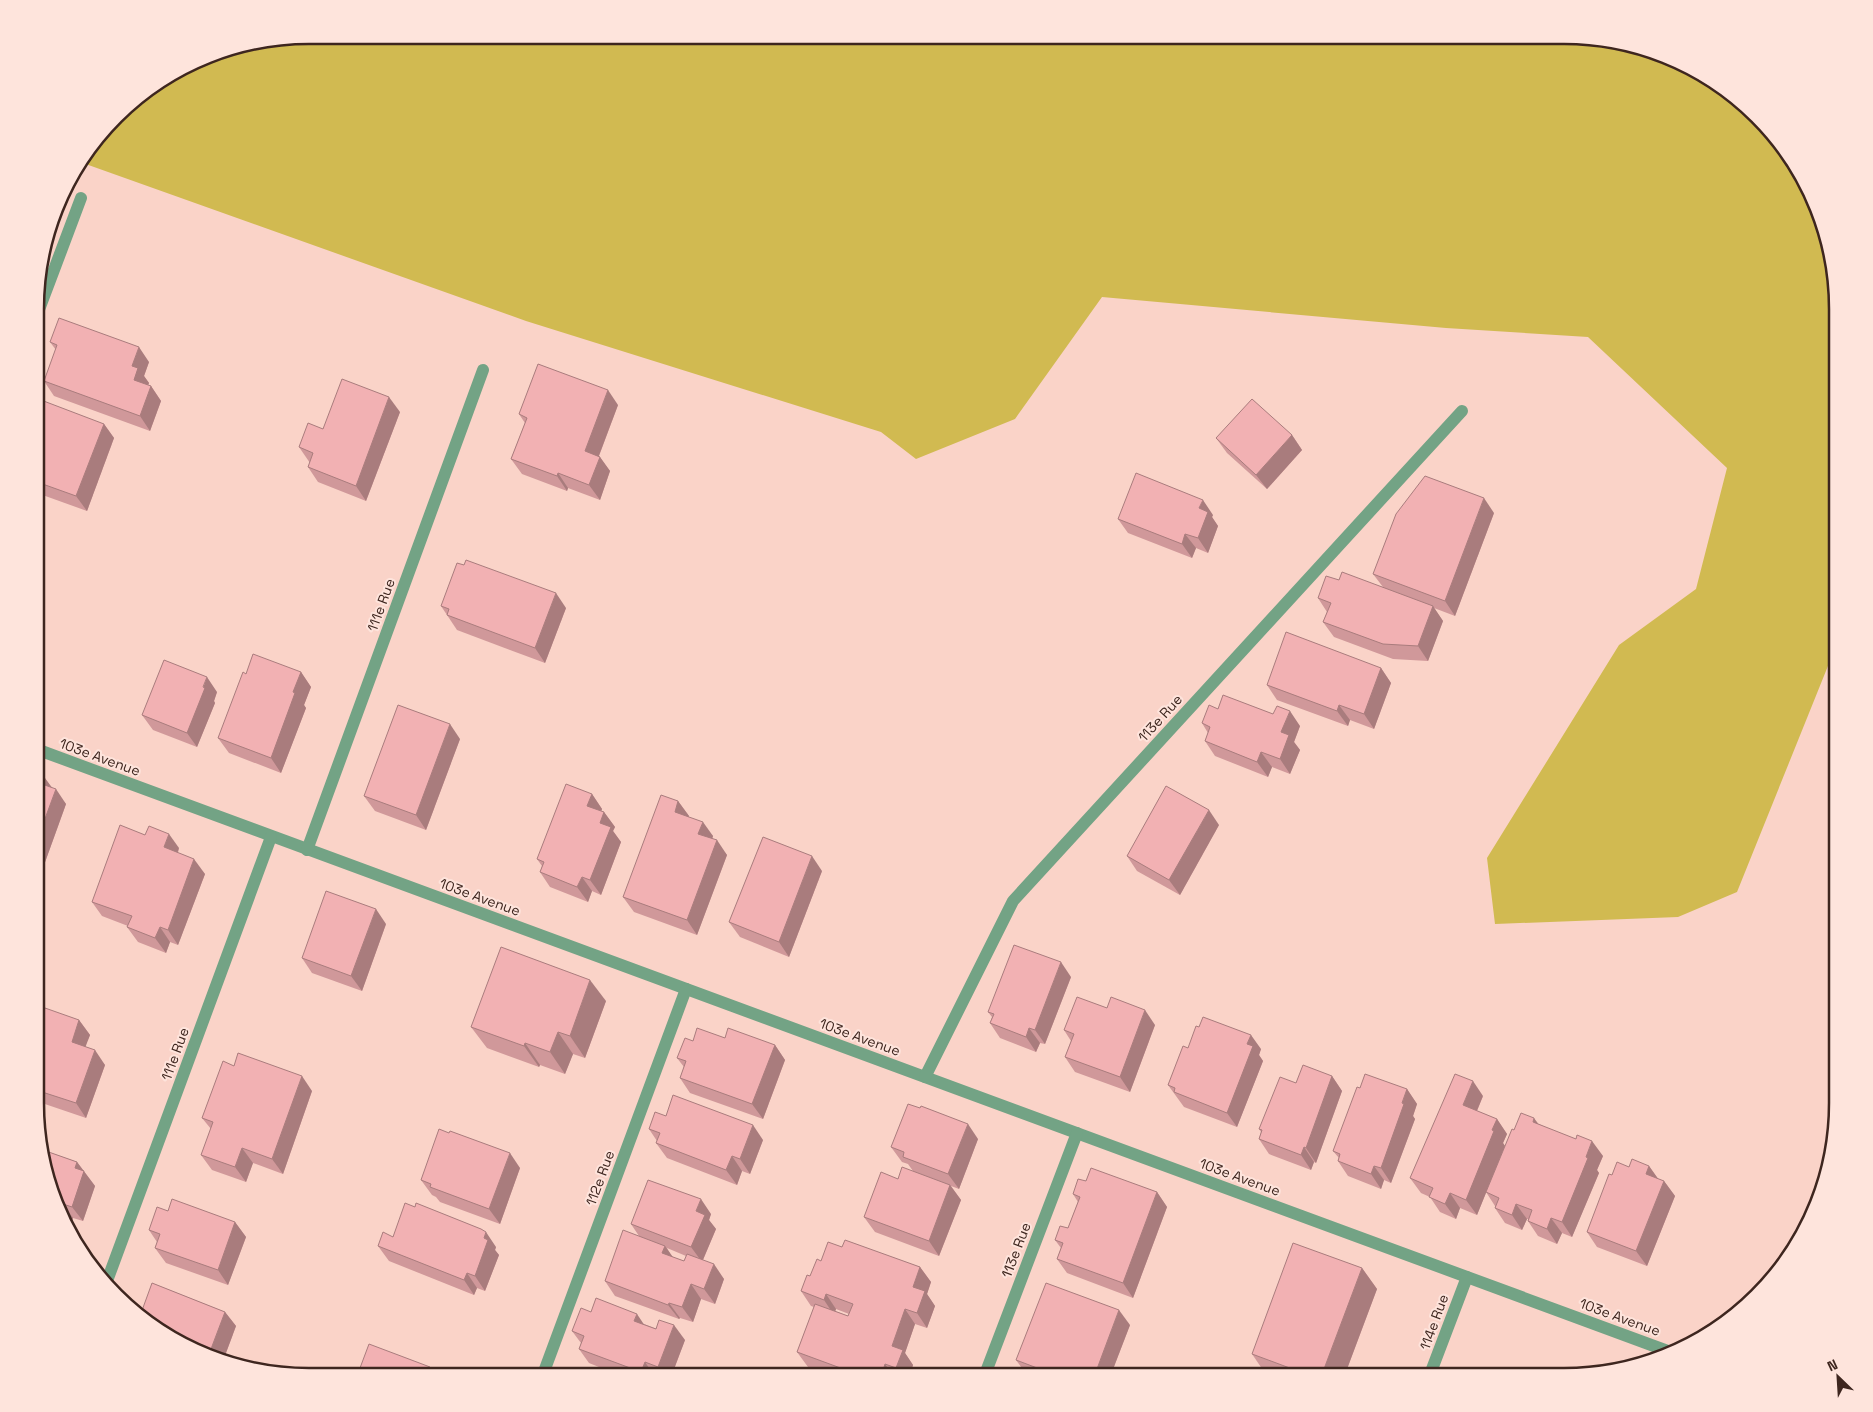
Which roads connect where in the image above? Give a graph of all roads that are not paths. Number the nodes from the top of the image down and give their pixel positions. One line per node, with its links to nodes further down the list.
1 (82, 198): 2 (street)
2 (44, 297)
3 (482, 370): 7 (street, 111e Rue)
4 (1462, 411): 9 (street, 113e Rue)
5 (44, 752): 6 (street, 103e Avenue)
6 (271, 837): 7 (street, 103e Avenue); 12 (street, 111e Rue)
7 (307, 850): 8 (street, 103e Avenue)
8 (686, 989): 9 (street, 103e Avenue); 14 (street, 112e Rue)
9 (924, 1077): 10 (street, 103e Avenue)
10 (1077, 1133): 11 (street, 103e Avenue); 15 (street, 113e Rue)
11 (1467, 1277): 13 (street, 103e Avenue); 16 (street, 114e Rue)
12 (109, 1278)
13 (1663, 1349)
14 (545, 1368)
15 (987, 1368)
16 (1433, 1368)

